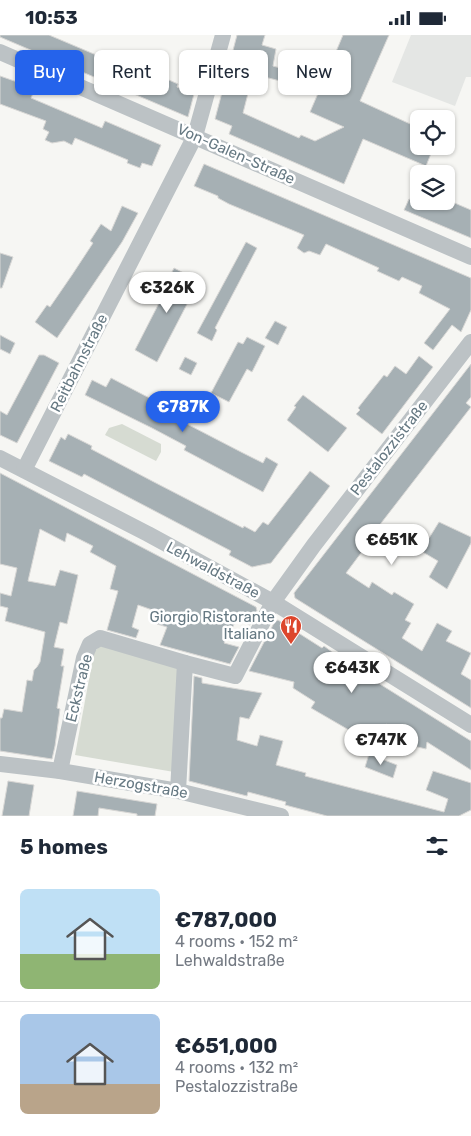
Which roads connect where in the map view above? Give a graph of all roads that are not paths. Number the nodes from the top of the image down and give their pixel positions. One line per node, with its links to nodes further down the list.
1 (223, 35): 3 (street, Reitbahnstraße)
2 (0, 52): 3 (street, Von-Galen-Straße)
3 (195, 136): 4 (street, Von-Galen-Straße); 7 (street, Reitbahnstraße)
4 (471, 257)
5 (471, 343): 8 (street, Pestalozzistraße)
6 (0, 458): 7 (street, Lehwaldstraße)
7 (24, 470): 8 (street, Lehwaldstraße)
8 (273, 602): 9 (street, Pestalozzistraße); 10 (street, Lehwaldstraße)
9 (185, 663): 12 (street, Eckstraße); 13 (street)
10 (471, 725)
11 (0, 764): 12 (street, Herzogstraße)
12 (60, 771): 13 (street, Herzogstraße)
13 (178, 791): 14 (street, Herzogstraße)
14 (281, 816)

